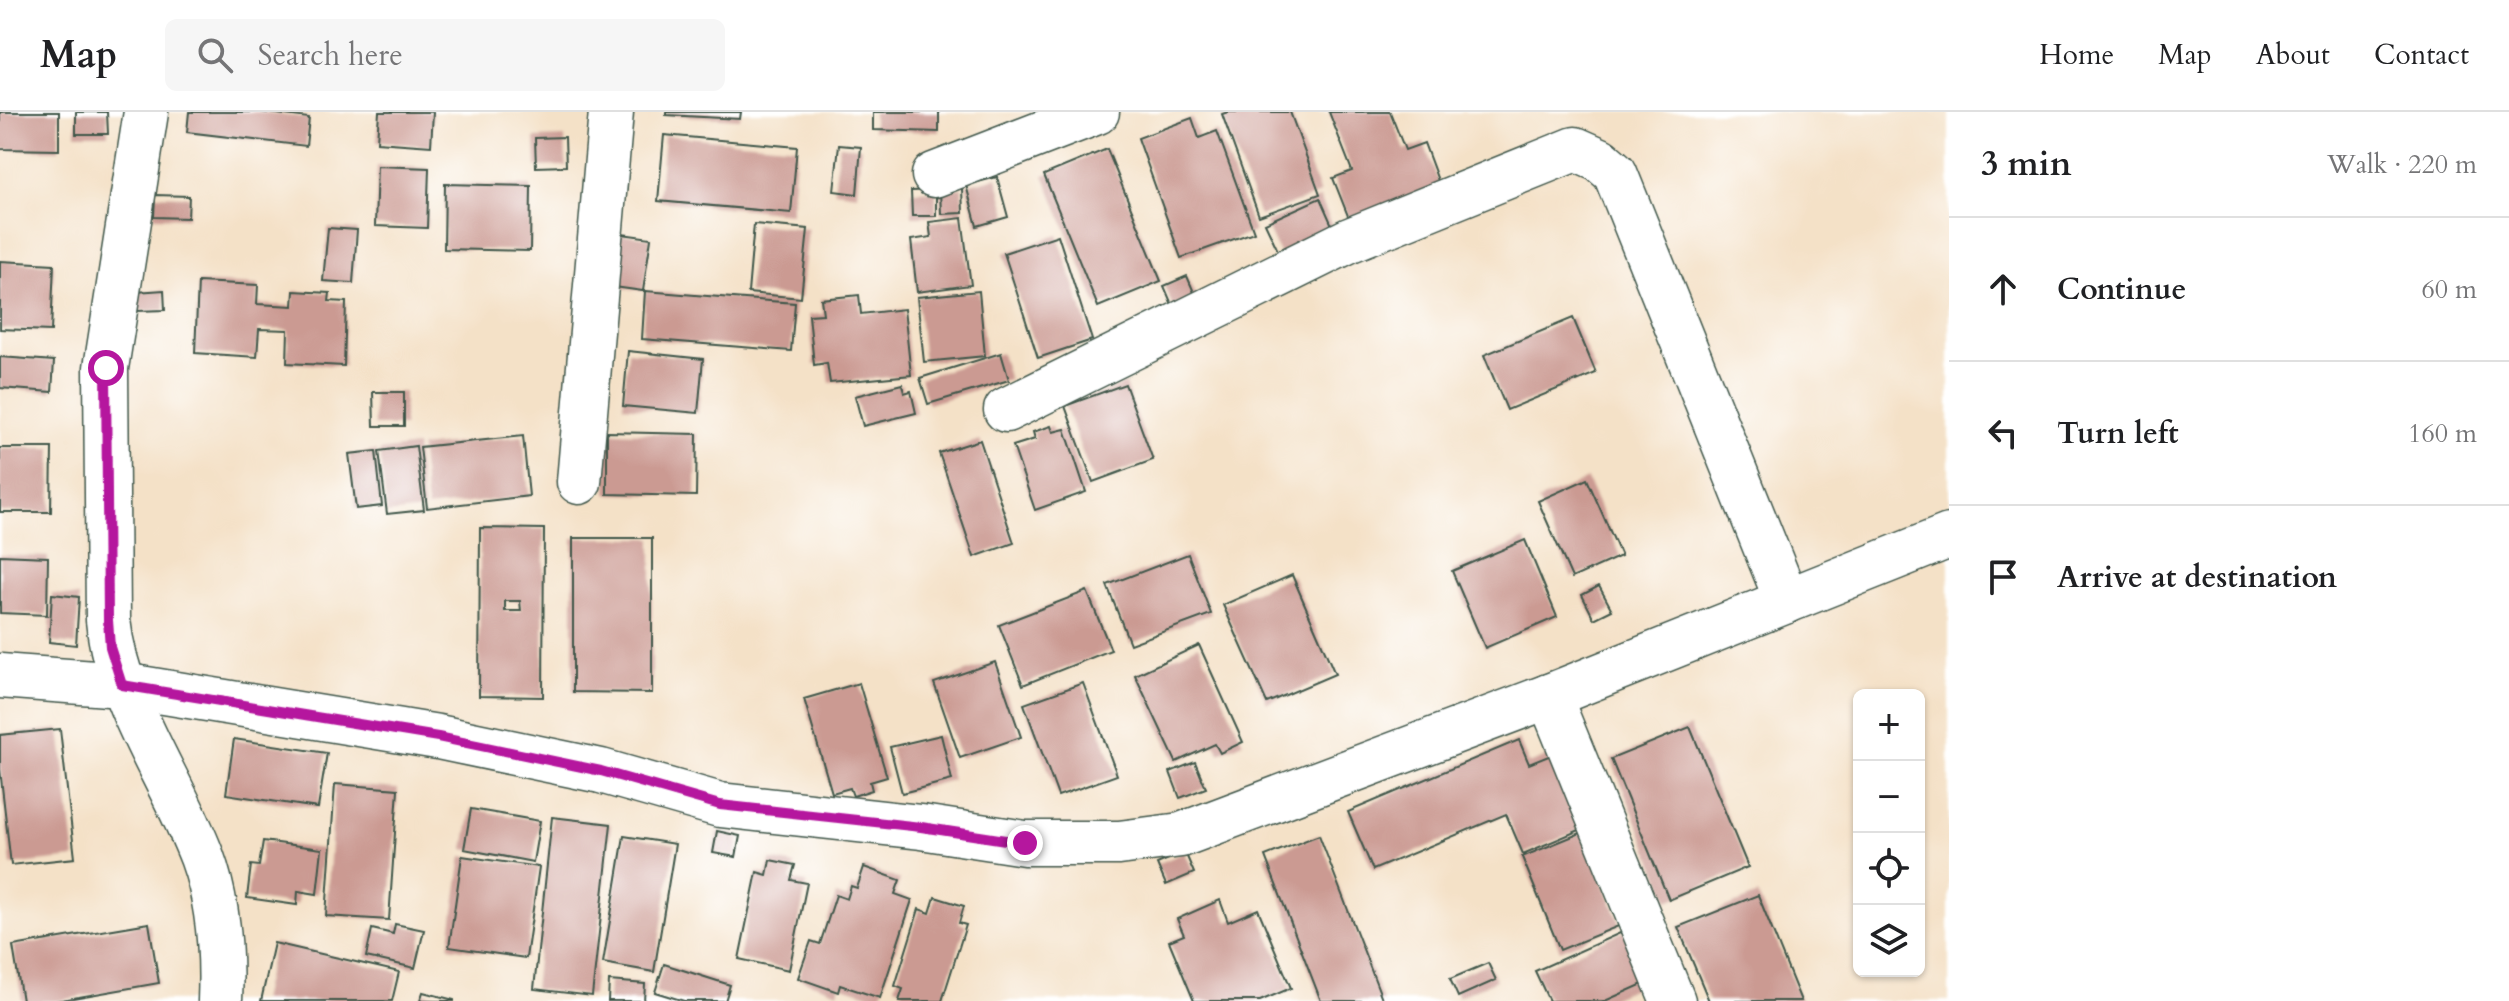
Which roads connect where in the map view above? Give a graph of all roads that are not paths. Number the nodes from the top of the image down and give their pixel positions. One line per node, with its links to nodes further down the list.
1 (146, 112): 10 (street)
2 (611, 112): 6 (street)
3 (1097, 112): 4 (street)
4 (934, 175)
5 (1006, 410): 8 (street)
6 (579, 482)
7 (1949, 536): 8 (street)
8 (1787, 601): 11 (street)
9 (0, 676): 10 (street)
10 (122, 685): 11 (street); 12 (street)
11 (1549, 696): 13 (street)
12 (220, 1001)
13 (1673, 1001)

